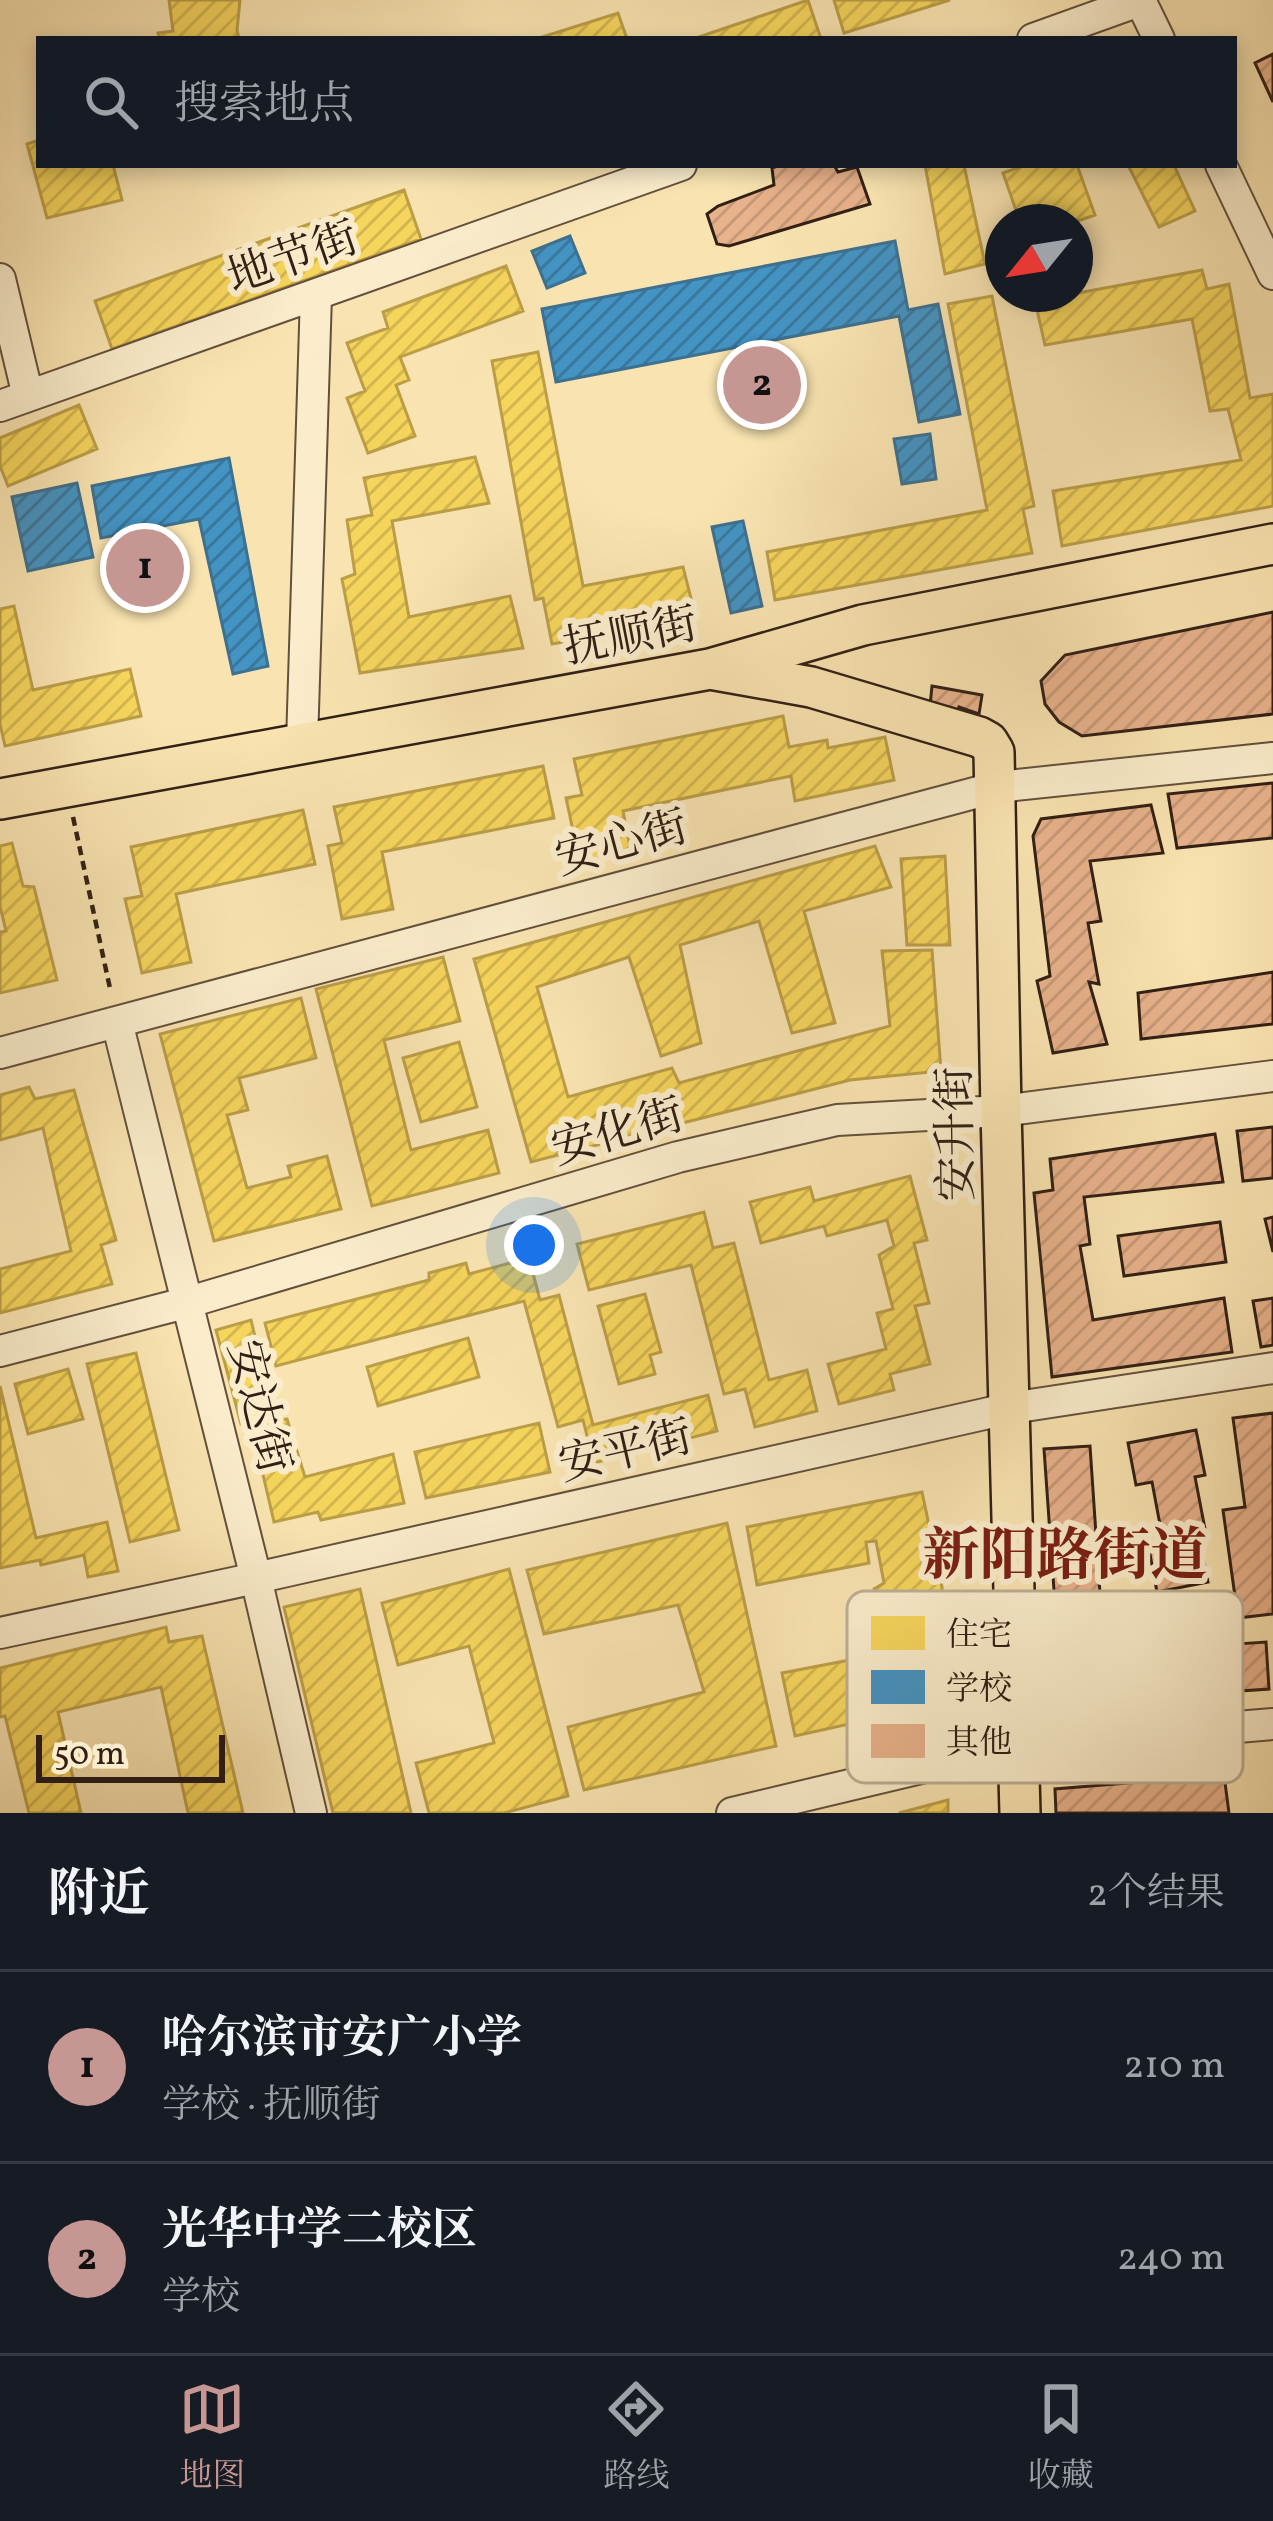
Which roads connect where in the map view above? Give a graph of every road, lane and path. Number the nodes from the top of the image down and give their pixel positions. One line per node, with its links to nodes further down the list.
1 (1141, 0): 2 (street); 3 (street)
2 (1042, 36)
3 (1158, 36)
4 (673, 168): 8 (street, 地节街)
5 (1222, 168): 6 (street)
6 (1272, 271)
7 (0, 279): 9 (street)
8 (316, 295): 9 (street, 地节街); 12 (street)
9 (14, 401)
10 (1273, 544): 11 (main road, 抚顺街)
11 (710, 669): 12 (main road, 抚顺街); 15 (main road, 安升街)
12 (302, 743): 14 (main road, 抚顺街)
13 (1273, 758): 15 (street, 安心街)
14 (65, 786): 16 (main road, 抚顺街); 17 (path)
15 (997, 788): 17 (street, 安心街); 20 (main road, 安升街)
16 (0, 799)
17 (117, 1022): 18 (street, 安心街); 21 (street, 安达街)
18 (0, 1053)
19 (1273, 1076): 20 (street, 安化街)
20 (1000, 1112): 21 (street, 安化街); 24 (main road, 安升街)
21 (188, 1302): 22 (street, 安化街); 25 (street, 安达街)
22 (0, 1351)
23 (1273, 1368): 24 (street, 安平街)
24 (1010, 1408): 25 (street, 安平街); 26 (main road, 安升街)
25 (256, 1578): 27 (street, 安平街); 32 (street, 安达街)
26 (1014, 1591)
27 (0, 1633)
28 (1273, 1724): 29 (street)
29 (1243, 1726)
30 (858, 1783): 33 (street)
31 (1019, 1783): 34 (main road, 安升街)
32 (311, 1813)
33 (732, 1813)
34 (1020, 1813)

